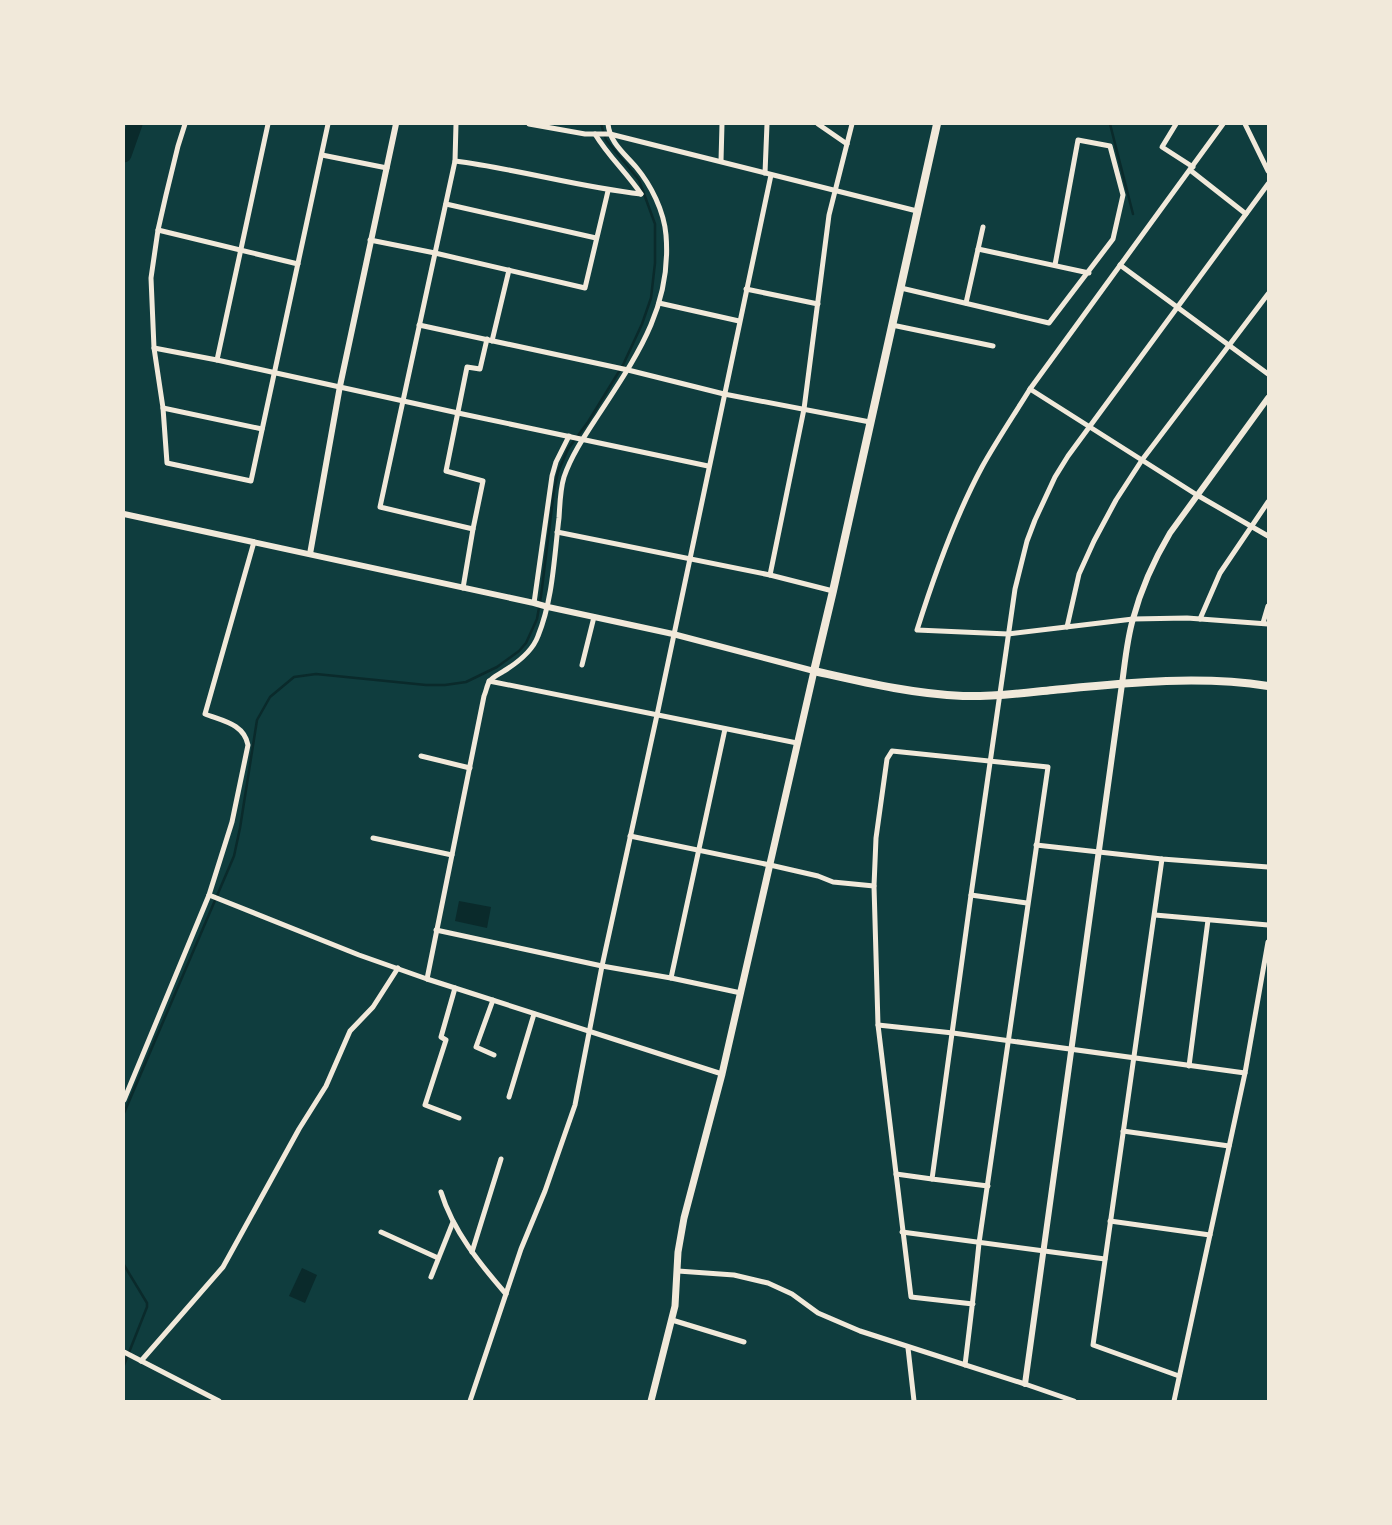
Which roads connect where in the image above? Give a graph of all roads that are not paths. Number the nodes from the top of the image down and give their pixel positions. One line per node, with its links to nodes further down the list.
1 (185, 124): 34 (street)
2 (268, 124): 38 (street)
3 (328, 124): 19 (street)
4 (396, 124): 22 (street)
5 (456, 124): 20 (street)
6 (529, 124): 16 (street)
7 (608, 124): 17 (street)
8 (722, 124): 21 (street)
9 (767, 124): 25 (street)
10 (818, 124): 18 (street)
11 (852, 124): 18 (street)
12 (937, 124): 31 (highway)
13 (1176, 124): 23 (street)
14 (1223, 124): 23 (street)
15 (1245, 124): 24 (street)
16 (595, 134): 17 (street); 28 (street)
17 (610, 134): 21 (street); 48 (street)
18 (847, 144): 29 (street)
19 (322, 155): 22 (street); 40 (street)
20 (455, 161): 28 (street); 30 (street)
21 (721, 161): 25 (street)
22 (387, 168): 36 (street)
23 (1191, 169): 32 (street); 42 (street)
24 (1268, 171)
25 (764, 173): 26 (street)
26 (771, 174): 29 (street); 46 (street)
27 (1268, 184): 32 (street)
28 (608, 191): 35 (street)
29 (835, 191): 31 (street); 50 (street)
30 (446, 204): 35 (street); 39 (street)
31 (917, 211): 45 (highway)
32 (1246, 214): 51 (street)
33 (983, 228): 37 (street)
34 (158, 230): 38 (street); 58 (street)
35 (596, 238): 43 (street)
36 (370, 240): 39 (street); 63 (street)
37 (978, 249): 41 (street); 49 (street)
38 (241, 250): 40 (street); 59 (street)
39 (435, 253): 43 (street); 53 (street)
40 (298, 264): 61 (street)
41 (1055, 265): 44 (street); 44 (street)
42 (1120, 265): 51 (street); 64 (street)
43 (509, 270): 55 (street)
44 (1089, 273): 49 (street)
45 (900, 288): 49 (street); 54 (highway)
46 (746, 289): 50 (street); 52 (street)
47 (1268, 294): 56 (street)
48 (659, 303): 52 (street); 60 (street)
49 (966, 303)
50 (818, 304): 69 (street)
51 (1178, 307): 56 (street); 72 (street)
52 (739, 321): 65 (street)
53 (419, 324): 55 (street); 67 (street)
54 (892, 325): 57 (street); 71 (highway)
55 (489, 340): 60 (street); 70 (street)
56 (1230, 345): 62 (street); 76 (street)
57 (993, 346)
58 (154, 348): 59 (street); 68 (street)
59 (217, 360): 61 (street)
60 (628, 370): 65 (street); 75 (street)
61 (274, 373): 63 (street); 73 (street)
62 (1268, 374)
63 (340, 386): 67 (street); 86 (street)
64 (1030, 389): 72 (street); 100 (street)
65 (724, 394): 69 (street); 77 (street)
66 (1268, 398): 78 (street)
67 (403, 400): 70 (street); 82 (street)
68 (163, 408): 73 (street); 73 (street)
69 (804, 409): 71 (street); 88 (street)
70 (458, 413): 74 (street); 82 (street)
71 (870, 422): 90 (highway)
72 (1089, 426): 76 (street); 100 (street)
73 (262, 429)
74 (569, 436): 75 (street); 91 (street)
75 (582, 439): 77 (street); 83 (street)
76 (1142, 460): 78 (street); 98 (street)
77 (708, 466): 87 (street)
78 (1197, 495): 81 (street); 96 (street)
79 (1268, 502): 81 (street)
80 (124, 514): 85 (street)
81 (1251, 526): 84 (street); 95 (street)
82 (473, 529): 89 (street)
83 (557, 532): 87 (street); 93 (street)
84 (1268, 536)
85 (254, 542): 86 (street); 124 (street)
86 (310, 554): 89 (street)
87 (688, 559): 88 (street); 99 (street)
88 (770, 576): 90 (street)
89 (463, 588): 91 (street)
90 (833, 591): 102 (highway)
91 (534, 603): 93 (street)
92 (1268, 606): 97 (street)
93 (548, 607): 94 (street); 103 (street)
94 (594, 617): 99 (street); 101 (street)
95 (1200, 619): 96 (street); 97 (street)
96 (1133, 620): 98 (street); 104 (street)
97 (1266, 623)
98 (1067, 627): 100 (street)
99 (673, 634): 102 (street); 107 (street)
100 (1008, 634): 106 (street)
101 (582, 665)
102 (814, 671): 106 (highway); 109 (main road)
103 (489, 681): 107 (street); 112 (street)
104 (1122, 684): 105 (highway); 106 (highway); 117 (street)
105 (1268, 686)
106 (999, 695): 111 (street)
107 (656, 715): 108 (street); 113 (street)
108 (725, 729): 109 (street); 116 (street)
109 (797, 743): 120 (main road)
110 (421, 756): 112 (street)
111 (991, 761): 115 (street); 122 (street); 123 (street)
112 (470, 768): 118 (street)
113 (630, 836): 116 (street); 131 (street)
114 (373, 838): 118 (street)
115 (1036, 845): 117 (street); 125 (street)
116 (698, 850): 120 (street); 134 (street)
117 (1099, 853): 119 (street); 143 (street)
118 (452, 854): 129 (street)
119 (1162, 859): 121 (street); 126 (street)
120 (770, 865): 122 (street); 136 (main road)
121 (1268, 867)
122 (874, 886): 139 (street)
123 (971, 895): 125 (street); 141 (street)
124 (209, 896): 132 (street); 150 (street)
125 (1027, 903): 142 (street)
126 (1155, 915): 127 (street); 145 (street)
127 (1208, 920): 128 (street); 146 (street)
128 (1268, 925)
129 (436, 930): 131 (street); 133 (street)
130 (1268, 942): 147 (street)
131 (602, 966): 134 (street); 140 (street)
132 (398, 968): 133 (street); 177 (street)
133 (427, 978): 135 (street)
134 (671, 978): 136 (street)
135 (455, 988): 137 (street); 151 (street)
136 (741, 993): 148 (main road)
137 (493, 1000): 138 (street); 144 (street)
138 (534, 1014): 140 (street); 149 (street)
139 (878, 1025): 141 (street); 155 (street)
140 (590, 1032): 148 (street); 171 (street)
141 (953, 1033): 142 (street); 156 (street)
142 (1010, 1041): 143 (street); 157 (street)
143 (1072, 1049): 145 (street); 165 (street)
144 (494, 1055)
145 (1134, 1058): 146 (street); 152 (street)
146 (1189, 1066): 147 (street)
147 (1245, 1073): 153 (street)
148 (722, 1074): 169 (main road)
149 (509, 1098)
150 (124, 1100)
151 (460, 1118)
152 (1123, 1131): 153 (street); 160 (street)
153 (1229, 1146): 163 (street)
154 (501, 1159): 166 (street)
155 (896, 1174): 156 (street); 162 (street)
156 (932, 1179): 157 (street)
157 (988, 1186): 164 (street)
158 (441, 1192): 159 (street)
159 (453, 1222): 166 (street); 167 (street)
160 (1110, 1222): 163 (street); 168 (street)
161 (381, 1232): 167 (street)
162 (902, 1232): 164 (street); 172 (street)
163 (1210, 1235): 179 (street)
164 (979, 1242): 165 (street); 172 (street)
165 (1043, 1251): 168 (street); 180 (street)
166 (472, 1252): 171 (street)
167 (438, 1258): 170 (street)
168 (1105, 1259): 179 (street)
169 (678, 1271): 173 (main road); 175 (street)
170 (431, 1278)
171 (506, 1294): 182 (street)
172 (973, 1304): 178 (street)
173 (672, 1320): 174 (street); 183 (main road)
174 (744, 1342)
175 (908, 1348): 178 (street); 184 (street)
176 (124, 1352): 177 (street)
177 (141, 1361): 181 (street)
178 (965, 1365): 180 (street)
179 (1179, 1376): 186 (street)
180 (1025, 1384): 185 (street)
181 (219, 1401)
182 (470, 1401)
183 (651, 1401)
184 (914, 1401)
185 (1074, 1401)
186 (1174, 1401)

